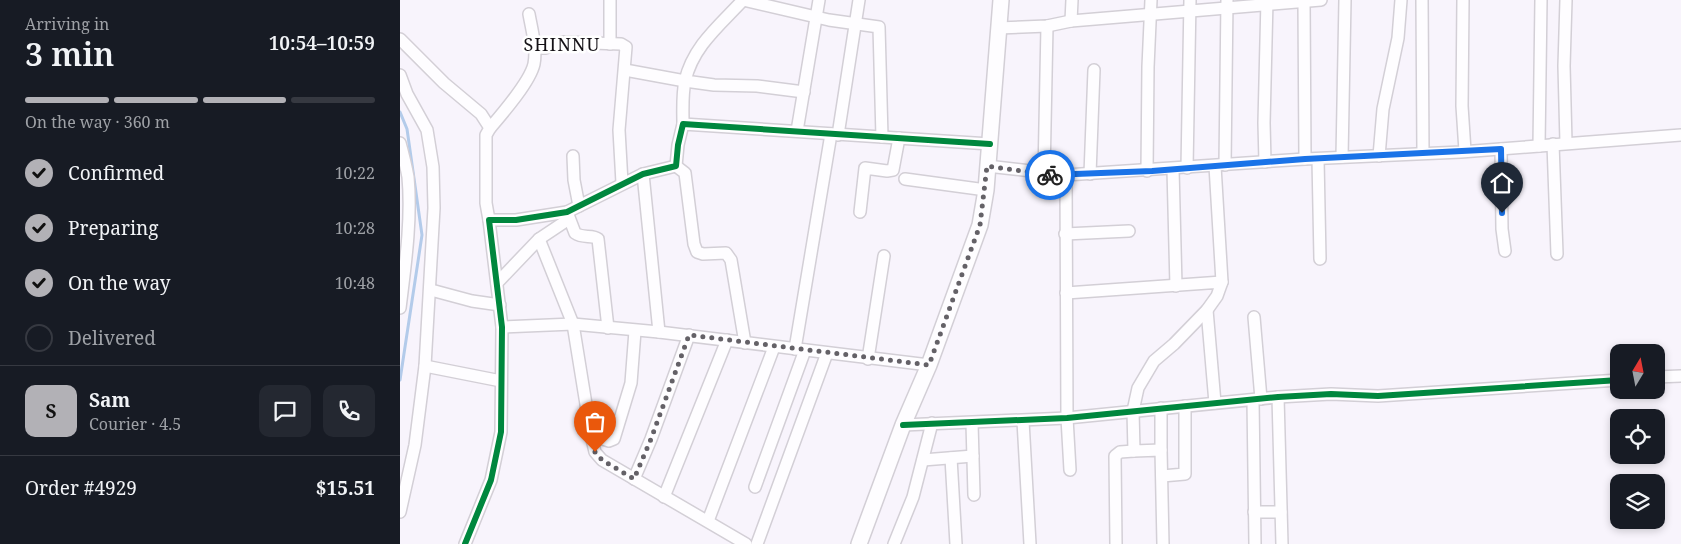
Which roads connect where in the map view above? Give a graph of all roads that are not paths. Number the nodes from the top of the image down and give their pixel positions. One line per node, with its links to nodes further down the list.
1 (610, 0): 28 (street)
2 (743, 0): 21 (street); 33 (street)
3 (819, 0): 21 (street)
4 (859, 0): 24 (street)
5 (1001, 0): 26 (main road)
6 (1072, 0): 23 (street)
7 (1151, 0): 22 (street)
8 (1190, 0): 19 (street)
9 (1321, 0): 16 (street)
10 (1345, 0): 52 (street)
11 (1401, 0): 51 (street)
12 (1422, 0): 49 (street)
13 (1463, 0): 48 (street)
14 (1541, 0): 46 (street)
15 (1566, 0): 45 (street)
16 (1306, 1): 17 (street); 53 (street)
17 (1267, 2): 18 (street); 55 (street)
18 (1227, 4): 19 (street); 58 (street)
19 (1190, 12): 22 (street); 59 (street)
20 (529, 14): 29 (street)
21 (817, 16): 24 (street); 34 (street)
22 (1150, 16): 23 (street); 61 (street)
23 (1071, 21): 25 (street)
24 (854, 22): 38 (street); 40 (street)
25 (1047, 26): 26 (street); 63 (street)
26 (998, 28): 43 (main road)
27 (400, 39): 36 (street)
28 (610, 44): 29 (street); 30 (street)
29 (535, 48): 36 (street)
30 (625, 70): 33 (street); 67 (street)
31 (1094, 70): 64 (street)
32 (400, 75): 83 (street)
33 (685, 82): 34 (street); 35 (street)
34 (804, 92): 37 (street)
35 (682, 124): 37 (street); 56 (street)
36 (490, 128): 72 (street)
37 (797, 131): 38 (street)
38 (834, 134): 40 (street); 98 (street)
39 (1681, 134): 45 (street)
40 (882, 137): 41 (street)
41 (899, 138): 43 (street); 70 (street)
42 (400, 143): 86 (street)
43 (990, 144): 57 (main road)
44 (1554, 144): 45 (street); 46 (street); 77 (street)
45 (1566, 144)
46 (1540, 146): 47 (street)
47 (1501, 149): 48 (street); 76 (street)
48 (1465, 152): 49 (street)
49 (1423, 154): 51 (street)
50 (573, 156): 69 (street)
51 (1380, 156): 52 (street)
52 (1342, 157): 54 (street)
53 (1305, 159): 54 (street); 55 (street)
54 (1318, 159): 79 (street)
55 (1265, 162): 58 (street)
56 (676, 166): 62 (street); 96 (street)
57 (987, 166): 63 (street); 68 (main road)
58 (1220, 166): 59 (street); 80 (street)
59 (1187, 168): 60 (street)
60 (1173, 169): 61 (street); 82 (street)
61 (1147, 171): 64 (street)
62 (643, 174): 67 (street); 93 (street)
63 (1044, 174): 65 (street)
64 (1090, 174): 65 (street)
65 (1066, 175): 74 (street)
66 (905, 179): 68 (street)
67 (622, 183): 69 (street)
68 (986, 190): 101 (main road)
69 (579, 206): 71 (street)
70 (860, 212)
71 (568, 215): 72 (street); 75 (street); 91 (street)
72 (489, 220): 81 (street)
73 (1129, 232): 74 (street)
74 (1065, 234): 84 (street)
75 (539, 239): 81 (street); 89 (street)
76 (1505, 251)
77 (1557, 254)
78 (884, 256): 100 (street)
79 (1320, 259)
80 (1222, 282): 82 (street); 87 (street)
81 (497, 283): 85 (street)
82 (1176, 286): 84 (street)
83 (431, 290): 85 (street); 102 (street)
84 (1066, 293): 113 (street)
85 (500, 305): 90 (street)
86 (400, 308)
87 (1207, 310): 109 (street); 112 (street)
88 (1254, 317): 108 (street)
89 (574, 324): 90 (street); 91 (street); 118 (street)
90 (502, 326): 105 (street)
91 (608, 328): 92 (street)
92 (634, 331): 93 (street); 118 (street)
93 (660, 332): 94 (street)
94 (689, 335): 95 (street); 126 (street)
95 (728, 340): 96 (street); 129 (street)
96 (745, 343): 97 (street)
97 (774, 346): 98 (street); 133 (street)
98 (800, 350): 99 (street); 127 (street)
99 (827, 354): 100 (street); 136 (street)
100 (868, 359): 101 (street)
101 (929, 365): 117 (main road)
102 (425, 366): 105 (street); 130 (street)
103 (1681, 376): 104 (street)
104 (1665, 377)
105 (501, 381): 134 (street)
106 (1610, 381): 107 (street)
107 (1278, 398): 108 (street); 132 (street)
108 (1257, 400): 109 (street); 131 (street)
109 (1216, 403): 110 (street)
110 (1185, 406): 111 (street); 125 (street)
111 (1161, 408): 112 (street); 119 (street)
112 (1133, 411): 113 (street); 120 (street)
113 (1067, 418): 114 (street); 124 (street)
114 (1023, 420): 116 (street); 140 (street)
115 (932, 423): 116 (street); 117 (street); 123 (street)
116 (972, 423): 121 (street)
117 (903, 425): 137 (main road)
118 (591, 435): 126 (street)
119 (1161, 450): 120 (street); 125 (street)
120 (1134, 451): 141 (street)
121 (973, 456): 122 (street); 128 (street)
122 (951, 458): 123 (street); 139 (street)
123 (923, 460): 138 (street)
124 (1070, 470)
125 (1162, 476): 142 (street)
126 (634, 479): 129 (street)
127 (755, 487)
128 (974, 495)
129 (664, 497): 133 (street)
130 (400, 512)
131 (1254, 512): 132 (street); 143 (street)
132 (1281, 512): 144 (street)
133 (708, 521): 135 (street)
134 (465, 544)
135 (746, 544)
136 (758, 544)
137 (859, 544)
138 (894, 544)
139 (956, 544)
140 (1030, 544)
141 (1116, 544)
142 (1163, 544)
143 (1255, 544)
144 (1282, 544)

